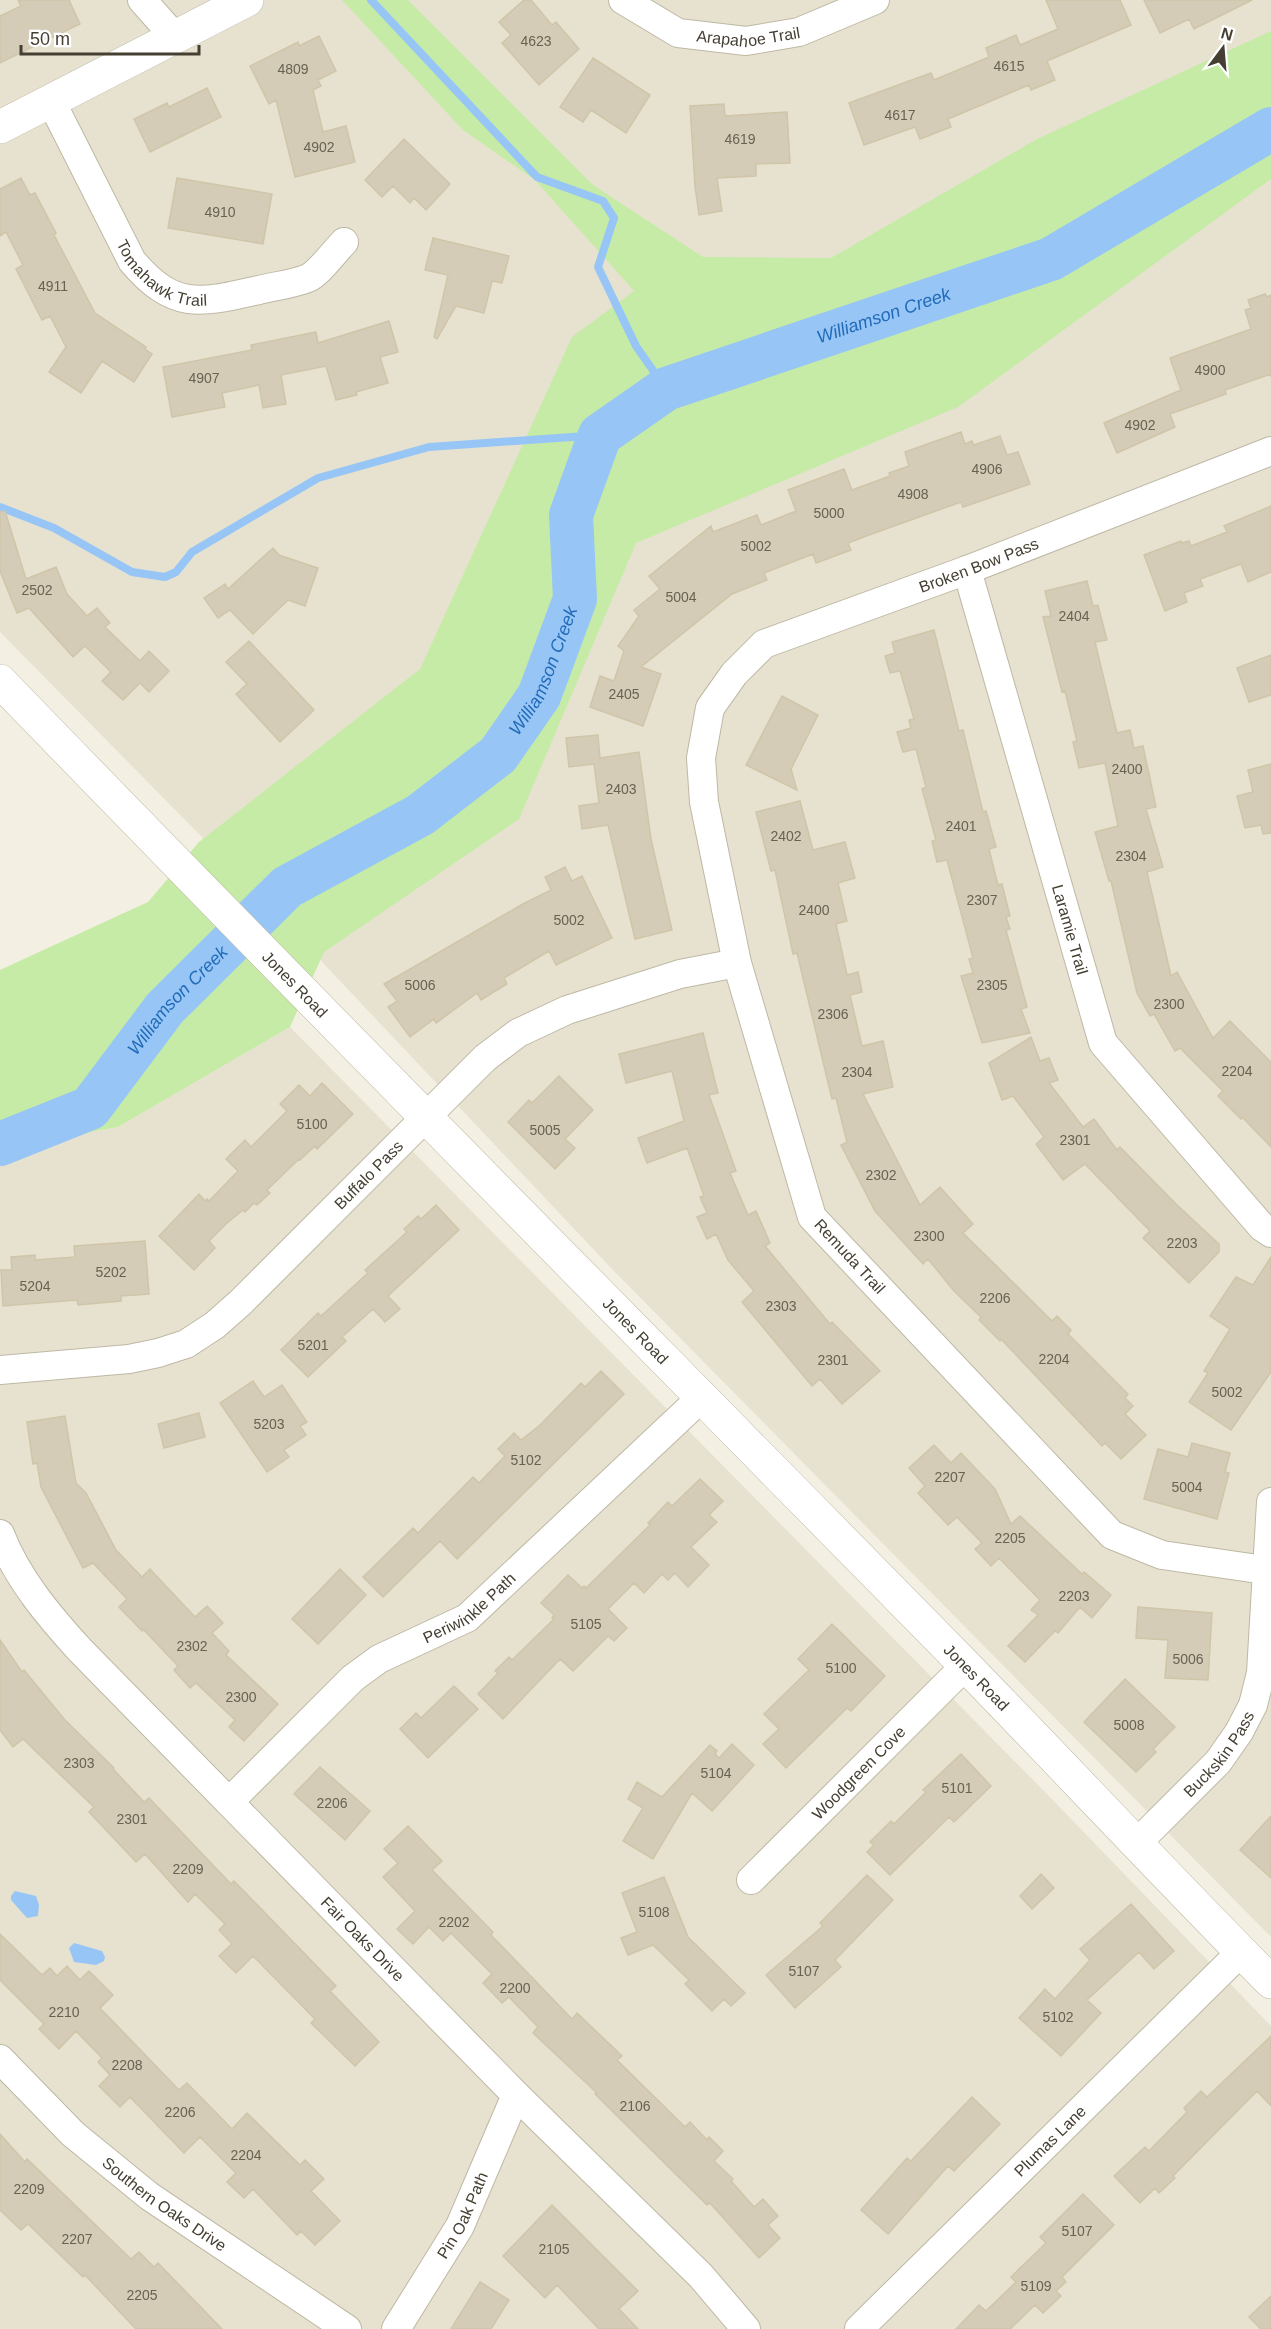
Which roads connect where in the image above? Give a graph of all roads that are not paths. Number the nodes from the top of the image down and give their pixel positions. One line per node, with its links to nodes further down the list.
1 (142, 0): 5 (street)
2 (248, 0): 5 (street)
3 (623, 0): 4 (street, Arapahoe Trail)
4 (875, 0)
5 (174, 36): 6 (street)
6 (51, 101): 7 (street); 8 (street, Tomahawk Trail)
7 (0, 127)
8 (344, 242)
9 (1271, 451): 10 (street, Broken Bow Pass)
10 (967, 570): 12 (street, Broken Bow Pass); 15 (street, Laramie Trail)
11 (0, 681): 14 (street, Jones Road)
12 (710, 708): 13 (street, Remuda Trail)
13 (737, 963): 14 (street, Buffalo Pass); 20 (street, Remuda Trail)
14 (427, 1117): 16 (street, Buffalo Pass); 17 (street, Jones Road)
15 (1271, 1233)
16 (0, 1370)
17 (701, 1398): 21 (street, Jones Road); 22 (street, Periwinkle Path)
18 (1271, 1502): 20 (street, Buckskin Pass)
19 (0, 1534): 22 (street, Fair Oaks Drive)
20 (1265, 1570): 23 (street, Buckskin Pass)
21 (965, 1666): 23 (street, Jones Road); 24 (street, Woodgreen Cove)
22 (229, 1802): 28 (street, Fair Oaks Drive)
23 (1138, 1842): 25 (street, Jones Road)
24 (751, 1880)
25 (1241, 1952): 26 (street, Jones Road); 32 (street, Plumas Lane)
26 (1271, 1982)
27 (0, 2059): 29 (street, Southern Oaks Drive)
28 (516, 2095): 30 (street, Pin Oak Path); 31 (street, Fair Oaks Drive)
29 (347, 2329)
30 (396, 2329)
31 (746, 2329)
32 (859, 2329)

